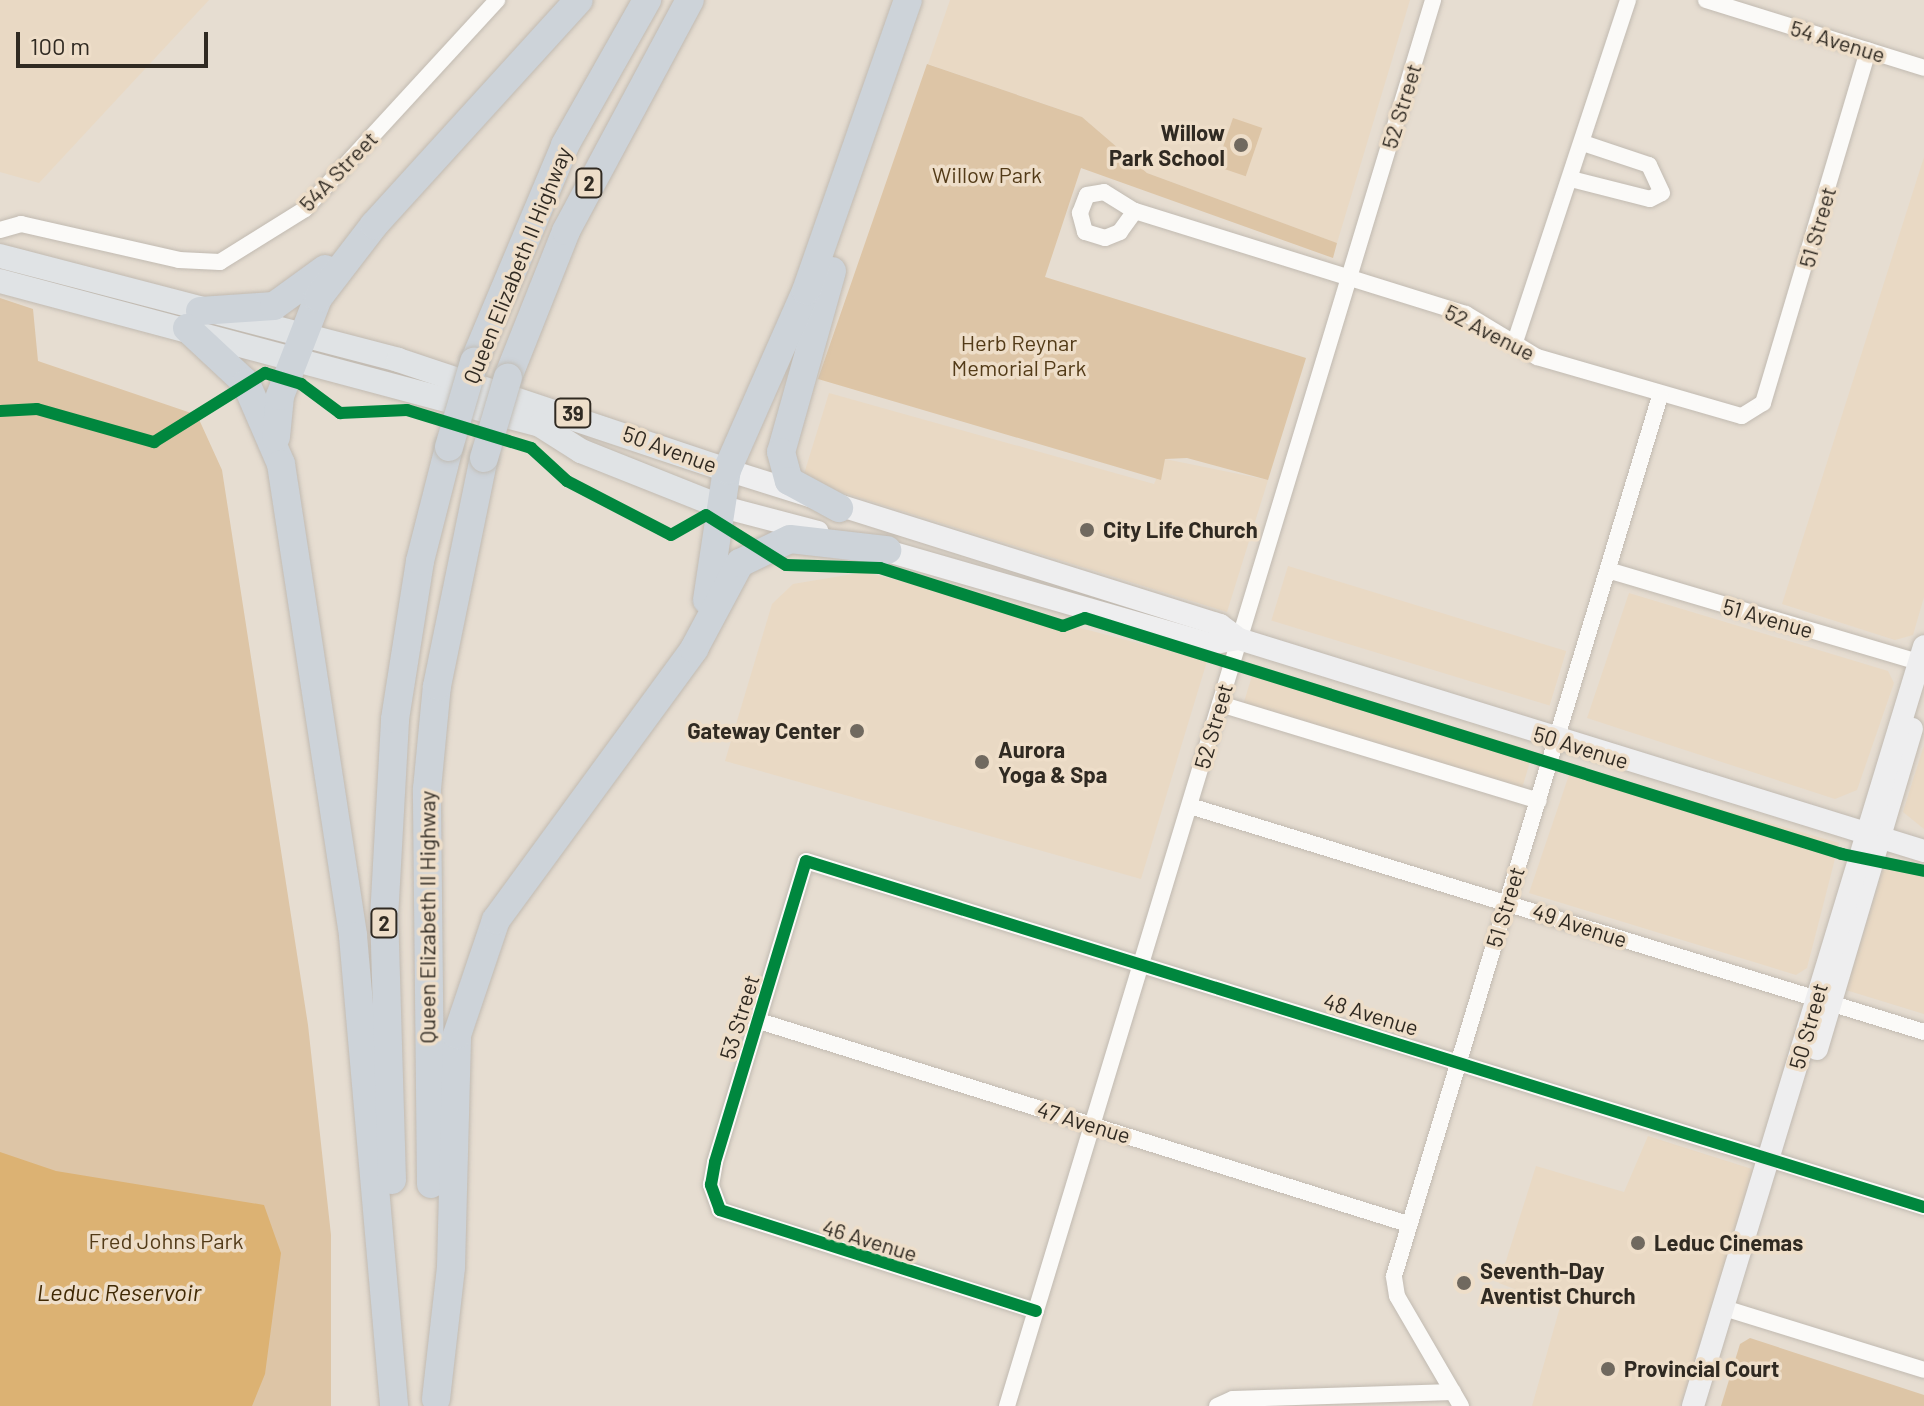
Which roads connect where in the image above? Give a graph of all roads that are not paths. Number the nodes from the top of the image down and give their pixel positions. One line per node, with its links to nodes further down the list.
1 (497, 0): 15 (street, 54A Street)
2 (579, 0): 14 (highway)
3 (647, 0): 61 (highway, Queen Elizabeth II Highway / 2, bridge)
4 (690, 0): 59 (highway, Queen Elizabeth II Highway / 2, bridge)
5 (909, 0): 26 (highway); 28 (highway)
6 (1433, 0): 17 (street, 52 Street)
7 (1628, 0): 11 (street)
8 (1706, 0): 9 (street, 54 Avenue)
9 (1868, 50): 10 (street, 54 Avenue); 23 (street, 51 Street)
10 (1924, 68)
11 (1583, 143): 12 (street); 12 (street)
12 (1571, 179): 20 (street)
13 (1135, 211): 17 (street, 52 Avenue)
14 (374, 225): 19 (highway); 21 (highway)
15 (0, 230)
16 (0, 256): 19 (main road, 50 Avenue / 39)
17 (1348, 275): 20 (street, 52 Avenue); 33 (street, 52 Street)
18 (0, 281): 19 (main road, 50 Avenue / 39)
19 (194, 320): 21 (main road, 50 Avenue / 39); 25 (highway)
20 (1515, 342): 22 (street, 52 Avenue)
21 (298, 346): 24 (main road, 50 Avenue / 39); 25 (highway); 26 (main road, 50 Avenue / 39)
22 (1660, 396): 23 (street, 52 Avenue); 32 (street, 51 Street)
23 (1724, 416)
24 (540, 425): 26 (main road); 27 (main road, 50 Avenue / 39)
25 (276, 441): 61 (highway)
26 (727, 470): 27 (highway); 28 (main road, 50 Avenue / 39)
27 (719, 506): 30 (main road, 50 Avenue / 39); 37 (highway)
28 (839, 508): 29 (main road, 50 Avenue)
29 (941, 539): 31 (main road); 33 (main road, 50 Avenue)
30 (887, 550): 31 (main road, 50 Avenue); 37 (highway)
31 (933, 565): 33 (main road, 50 Avenue)
32 (1611, 571): 34 (street, 51 Avenue); 38 (street, 51 Street)
33 (1239, 639): 36 (street, 52 Street); 38 (main road, 50 Avenue)
34 (1922, 657): 41 (main road, 50 Street)
35 (1924, 689): 41 (main road, 50 Street)
36 (1220, 704): 39 (street); 40 (street, 52 Street)
37 (642, 720): 59 (highway)
38 (1557, 740): 39 (street, 51 Street); 41 (main road, 50 Avenue)
39 (1539, 801): 44 (street, 51 Street)
40 (1190, 806): 44 (street, 49 Avenue); 45 (street, 52 Street)
41 (1872, 835): 42 (main road, 50 Avenue); 46 (main road, 50 Street)
42 (1924, 851)
43 (806, 861): 45 (street, 48 Avenue); 47 (street, 53 Street)
44 (1506, 901): 46 (street, 49 Avenue); 49 (street, 51 Street)
45 (1141, 965): 49 (street, 48 Avenue); 50 (street, 52 Street)
46 (1823, 1002): 48 (street, 49 Avenue); 51 (main road, 50 Street)
47 (759, 1021): 50 (street, 47 Avenue); 52 (street, 53 Street)
48 (1924, 1032)
49 (1459, 1062): 51 (street, 48 Avenue); 54 (street, 51 Street)
50 (1093, 1125): 54 (street, 47 Avenue); 56 (street, 52 Street)
51 (1775, 1163): 53 (street, 48 Avenue); 55 (main road, 50 Street)
52 (711, 1185): 56 (street, 46 Avenue)
53 (1924, 1207)
54 (1408, 1224): 58 (street, 51 Street)
55 (1730, 1310): 57 (street); 63 (main road, 50 Street); 64 (main road, 50 Street)
56 (1036, 1311): 62 (street, 52 Street)
57 (1924, 1370)
58 (1457, 1399): 60 (street)
59 (436, 1403)
60 (1219, 1404)
61 (395, 1406)
62 (1007, 1406)
63 (1693, 1406)
64 (1708, 1406)

